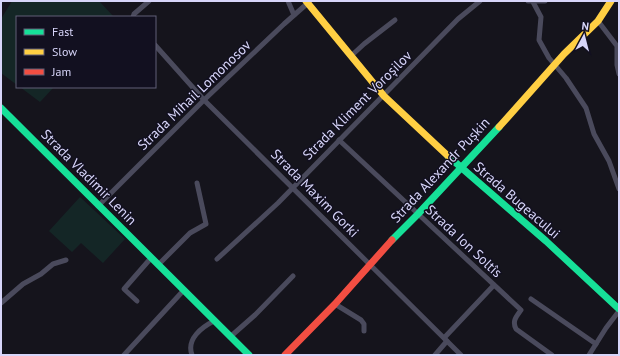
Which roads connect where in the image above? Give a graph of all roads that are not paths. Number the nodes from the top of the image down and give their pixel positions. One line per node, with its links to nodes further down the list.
1 (148, 1): 9 (street)
2 (288, 1): 8 (street)
3 (480, 1): 16 (street, Strada Kliment Voroșilov)
4 (532, 1): 5 (street); 14 (street)
5 (545, 1)
6 (611, 1): 11 (street, Strada Alexandr Pușkin)
7 (308, 2): 8 (street, Strada Mihail Lomonosov); 13 (street, Strada Bugeacului)
8 (294, 15): 17 (street, Strada Mihail Lomonosov)
9 (134, 16)
10 (396, 20): 13 (street)
11 (598, 21): 14 (street, Strada Alexandr Pușkin); 15 (street)
12 (156, 46): 17 (street, Strada Maxim Gorki)
13 (351, 56): 16 (street, Strada Bugeacului)
14 (555, 65): 20 (street, Strada Alexandr Pușkin); 23 (street)
15 (619, 74)
16 (384, 96): 19 (street, Strada Kliment Voroșilov); 20 (street, Strada Bugeacului)
17 (204, 100): 22 (street, Strada Maxim Gorki); 24 (street, Strada Mihail Lomonosov)
18 (1, 108): 24 (street, Strada Vladimir Lenin)
19 (339, 140): 22 (street, Strada Kliment Voroșilov); 25 (street, Strada Ion Soltîs)
20 (460, 168): 25 (street, Strada Alexandr Pușkin); 38 (street, Strada Bugeacului)
21 (197, 183): 29 (street)
22 (292, 188): 27 (street, Strada Kliment Voroșilov); 30 (street, Strada Maxim Gorki)
23 (619, 189)
24 (98, 206): 26 (street, Strada Vladimir Lenin)
25 (418, 214): 30 (street, Strada Alexandr Pușkin); 32 (street, Strada Ion Soltîs)
26 (151, 258): 29 (street, Strada Vladimir Lenin); 35 (street)
27 (217, 259)
28 (66, 260): 36 (street)
29 (158, 265): 33 (street, Strada Vladimir Lenin)
30 (370, 265): 37 (street, Strada Alexandr Pușkin); 42 (street, Strada Maxim Gorki)
31 (293, 276): 41 (street)
32 (494, 285): 42 (street); 50 (street, Strada Ion Soltîs)
33 (183, 291): 39 (street, Strada Vladimir Lenin); 44 (street)
34 (531, 299): 43 (street)
35 (137, 301)
36 (1, 302)
37 (335, 304): 40 (street); 47 (street, Strada Alexandr Pușkin)
38 (619, 310): 43 (street)
39 (214, 320): 41 (street, Strada Vladimir Lenin); 45 (street)
40 (364, 332)
41 (230, 337): 46 (street, Strada Vladimir Lenin)
42 (446, 340): 48 (street); 49 (street, Strada Maxim Gorki)
43 (596, 344): 51 (street)
44 (124, 355)
45 (192, 355)
46 (249, 355)
47 (285, 355)
48 (435, 355)
49 (461, 355)
50 (552, 355)
51 (589, 355)

